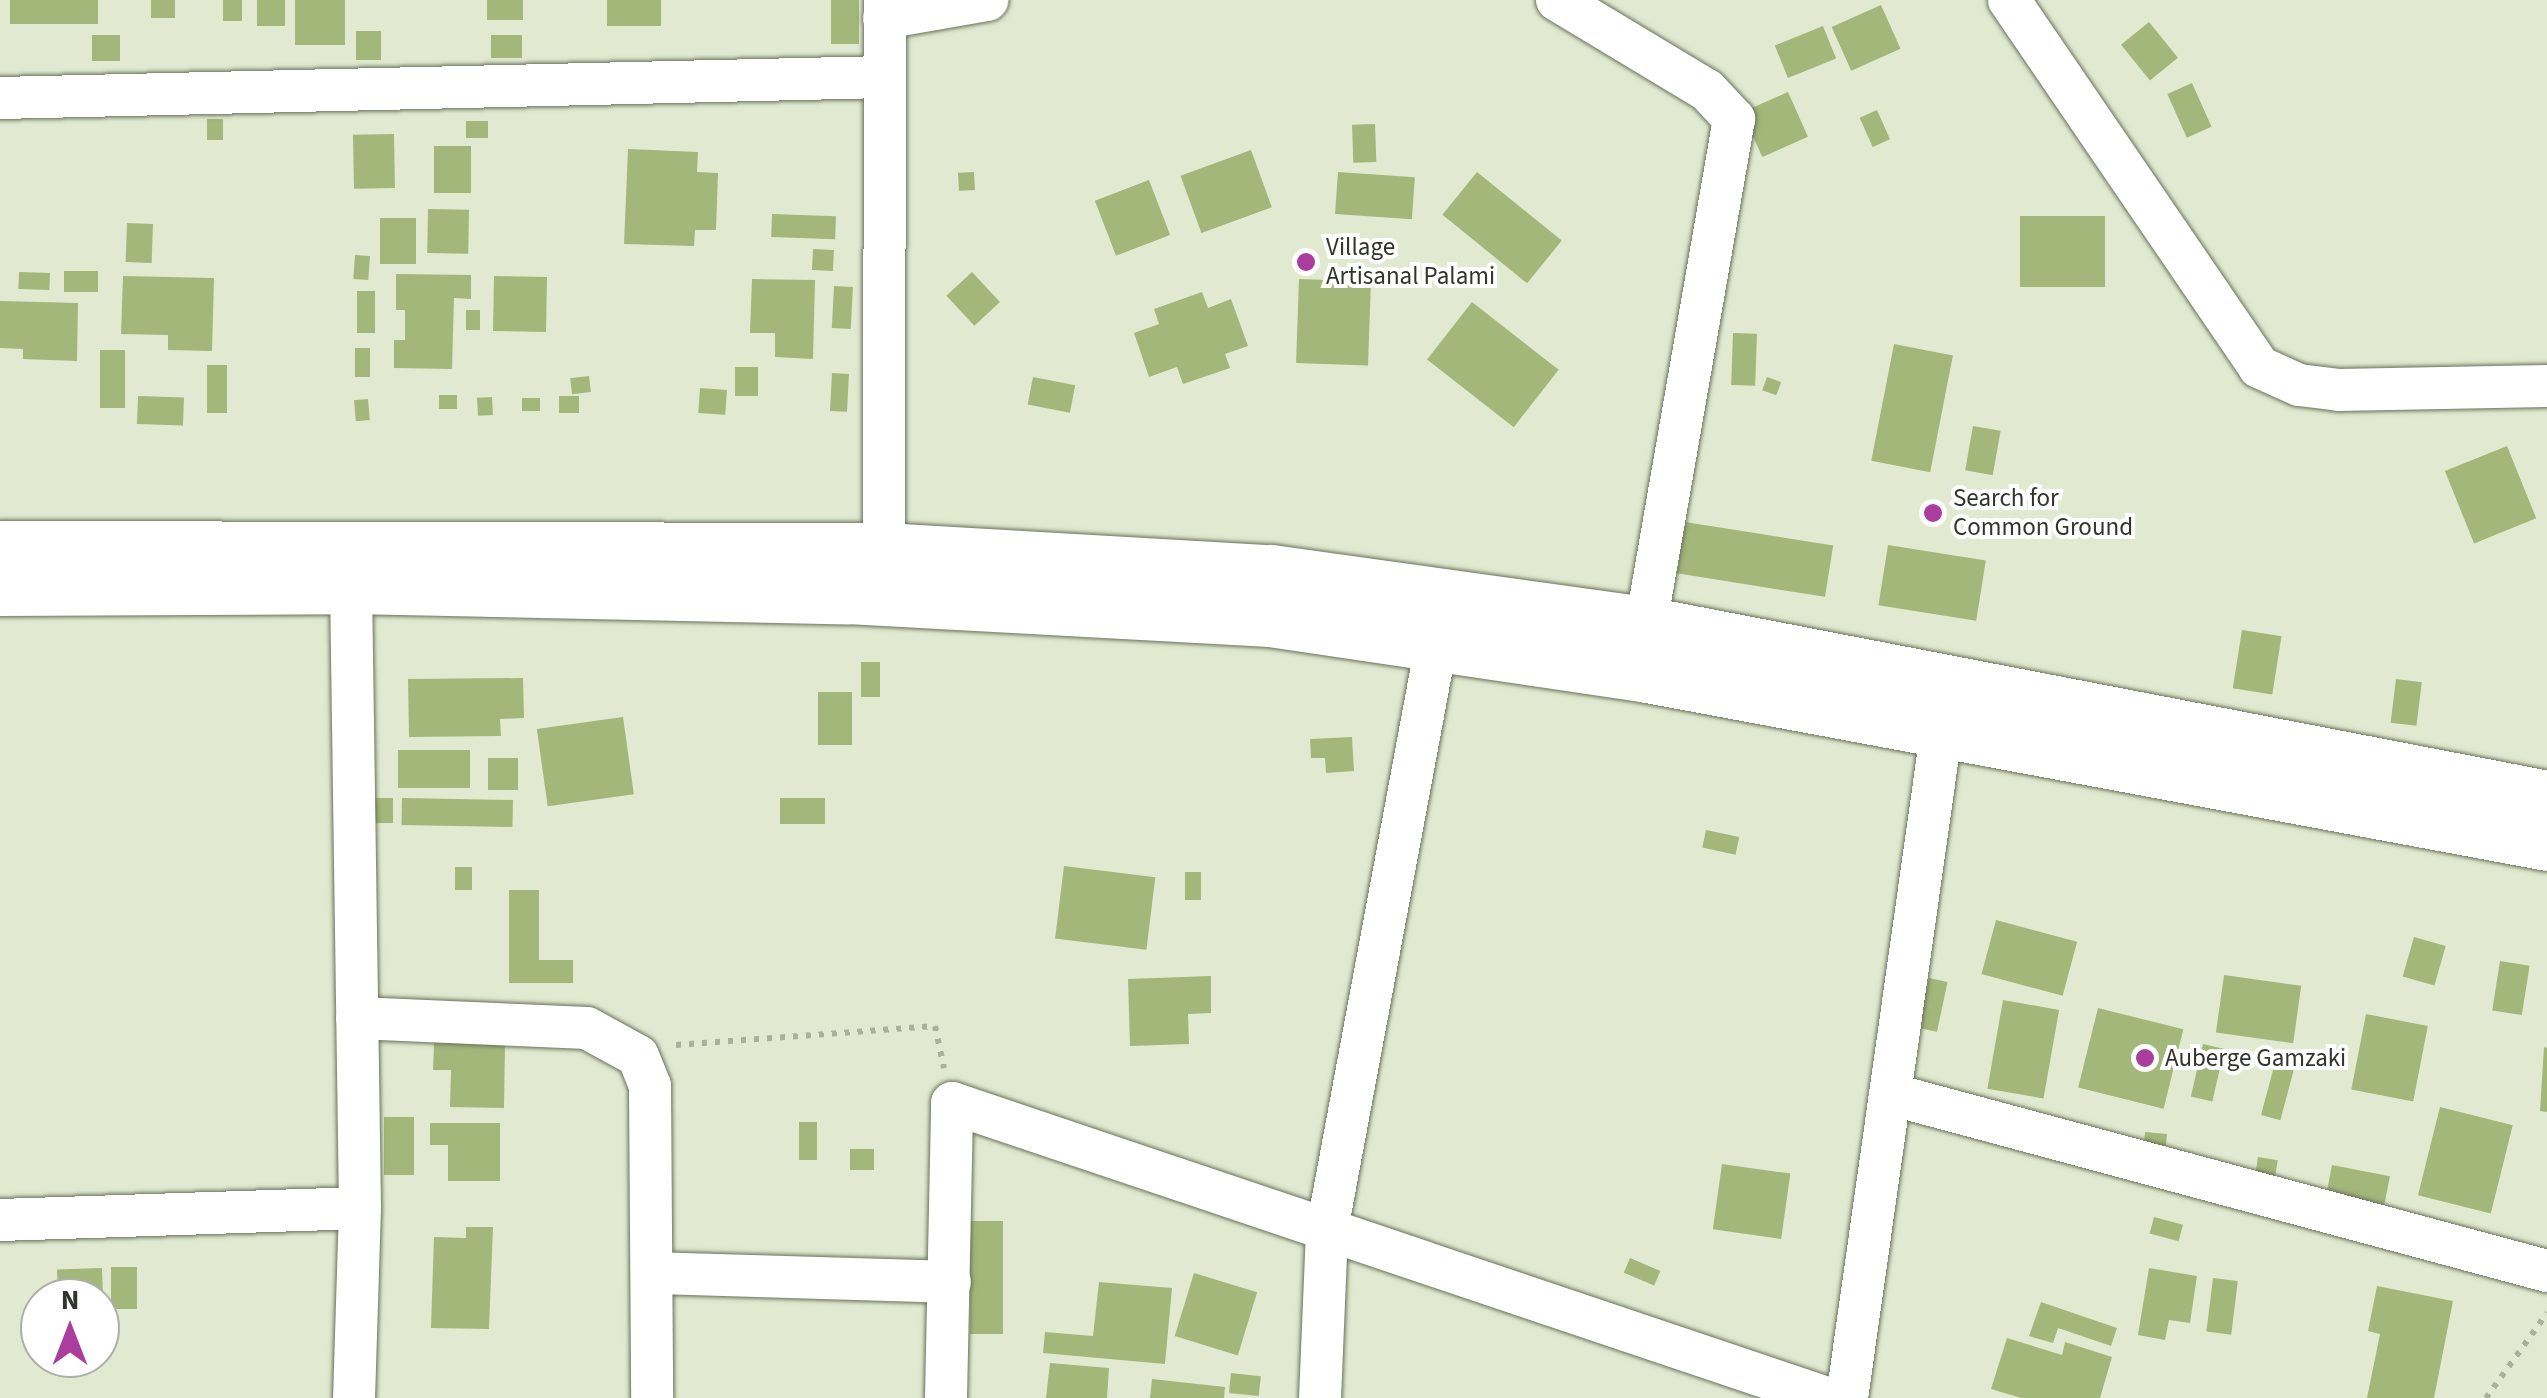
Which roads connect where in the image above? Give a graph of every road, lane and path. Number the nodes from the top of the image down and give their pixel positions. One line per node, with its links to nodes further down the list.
1 (986, 0): 4 (street)
2 (1557, 0): 12 (street)
3 (2009, 0): 7 (street)
4 (885, 9): 5 (street)
5 (882, 77): 6 (street); 9 (street)
6 (0, 98)
7 (2547, 386)
8 (0, 548): 9 (highway)
9 (884, 550): 12 (highway)
10 (351, 586): 11 (highway); 13 (highway); 18 (street)
11 (0, 588)
12 (1646, 624): 14 (highway)
13 (1437, 640): 15 (highway); 24 (street)
14 (1949, 679): 15 (street); 16 (highway)
15 (1942, 733): 17 (highway); 21 (street)
16 (2547, 798)
17 (2547, 842)
18 (357, 1018): 20 (street); 22 (street)
19 (935, 1026): 20 (path)
20 (630, 1048): 26 (street)
21 (1890, 1094): 25 (street); 34 (street)
22 (360, 1208): 23 (street); 29 (street)
23 (0, 1220)
24 (1327, 1230): 27 (street); 32 (street); 33 (street)
25 (2547, 1271)
26 (654, 1273): 27 (street); 30 (street)
27 (950, 1282): 31 (street)
28 (2547, 1312): 35 (path)
29 (354, 1398)
30 (652, 1398)
31 (946, 1398)
32 (1320, 1398)
33 (1827, 1398)
34 (1847, 1398)
35 (2486, 1398)

